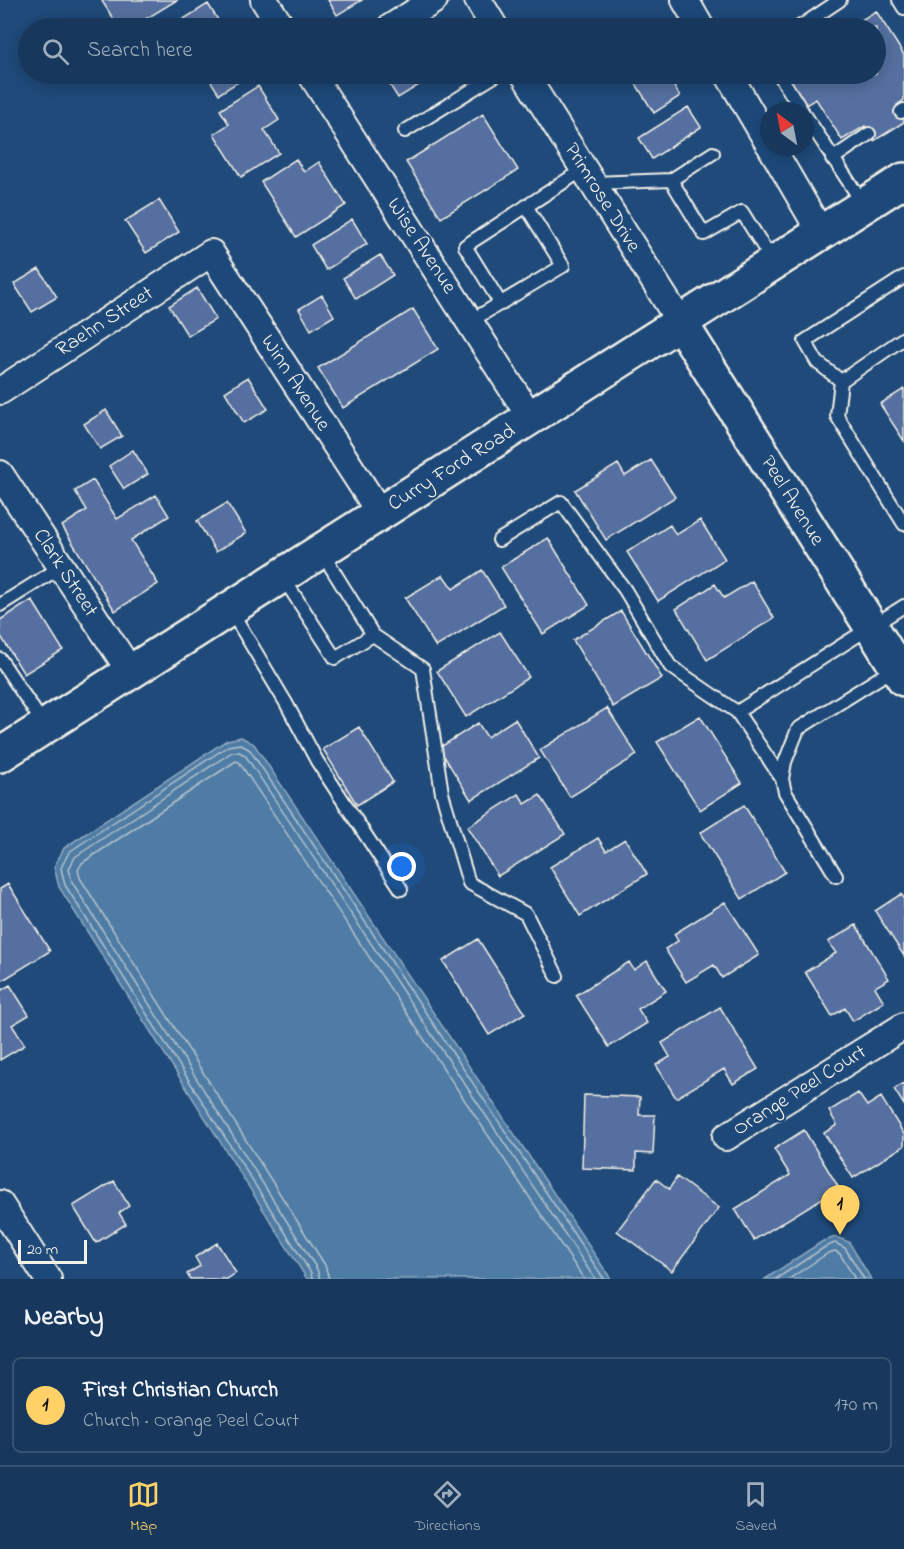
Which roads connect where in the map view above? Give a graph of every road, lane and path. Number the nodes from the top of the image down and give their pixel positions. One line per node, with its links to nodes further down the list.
1 (264, 0): 8 (street)
2 (434, 0): 9 (street)
3 (477, 0): 10 (street)
4 (685, 0): 11 (street)
5 (840, 0): 12 (lane)
6 (899, 0): 7 (lane)
7 (904, 8)
8 (276, 18)
9 (406, 18)
10 (489, 18)
11 (696, 18)
12 (813, 18)
13 (320, 84): 36 (street, Wise Avenue)
14 (482, 84): 21 (lane)
15 (530, 84): 26 (street, Primrose Drive)
16 (734, 84): 19 (street)
17 (785, 84): 18 (lane)
18 (796, 102)
19 (760, 129)
20 (814, 130): 25 (lane)
21 (405, 131)
22 (869, 134): 25 (lane)
23 (713, 153): 27 (lane)
24 (776, 156): 31 (street)
25 (832, 159): 29 (lane)
26 (588, 176): 27 (lane); 30 (lane); 37 (street, Primrose Drive)
27 (671, 180): 33 (lane)
28 (904, 180): 29 (street, Curry Ford Road)
29 (864, 205): 31 (street, Curry Ford Road)
30 (526, 206): 35 (lane); 35 (lane)
31 (821, 233): 33 (street, Curry Ford Road)
32 (211, 254): 40 (street, Raehn Street); 43 (street, Winn Avenue)
33 (774, 263): 37 (street, Curry Ford Road)
34 (904, 277): 39 (lane)
35 (501, 304): 36 (lane)
36 (469, 322): 41 (street, Wise Avenue)
37 (680, 322): 41 (street, Curry Ford Road); 52 (street, Peel Avenue)
38 (904, 338): 39 (lane)
39 (841, 381): 44 (lane)
40 (0, 391)
41 (531, 418): 43 (street, Curry Ford Road)
42 (0, 474): 47 (street, Clark Street)
43 (380, 513): 46 (street, Curry Ford Road)
44 (904, 524)
45 (499, 540): 57 (lane)
46 (321, 550): 48 (street, Curry Ford Road); 53 (lane)
47 (61, 567): 49 (lane); 55 (street, Clark Street)
48 (282, 575): 51 (street, Curry Ford Road); 53 (lane)
49 (0, 605)
50 (904, 606): 52 (lane)
51 (229, 608): 55 (street, Curry Ford Road); 62 (lane)
52 (871, 627): 56 (street, Peel Avenue); 57 (lane)
53 (373, 635): 63 (lane)
54 (0, 658): 58 (lane)
55 (130, 671): 58 (street, Curry Ford Road)
56 (900, 673): 60 (lane)
57 (737, 712): 60 (lane)
58 (44, 726): 59 (street, Curry Ford Road)
59 (0, 755)
60 (782, 778): 61 (lane)
61 (836, 876)
62 (401, 889)
63 (557, 976)
64 (904, 1026): 65 (street, Orange Peel Court)
65 (726, 1137)
66 (0, 1204): 67 (street)
67 (48, 1279)

